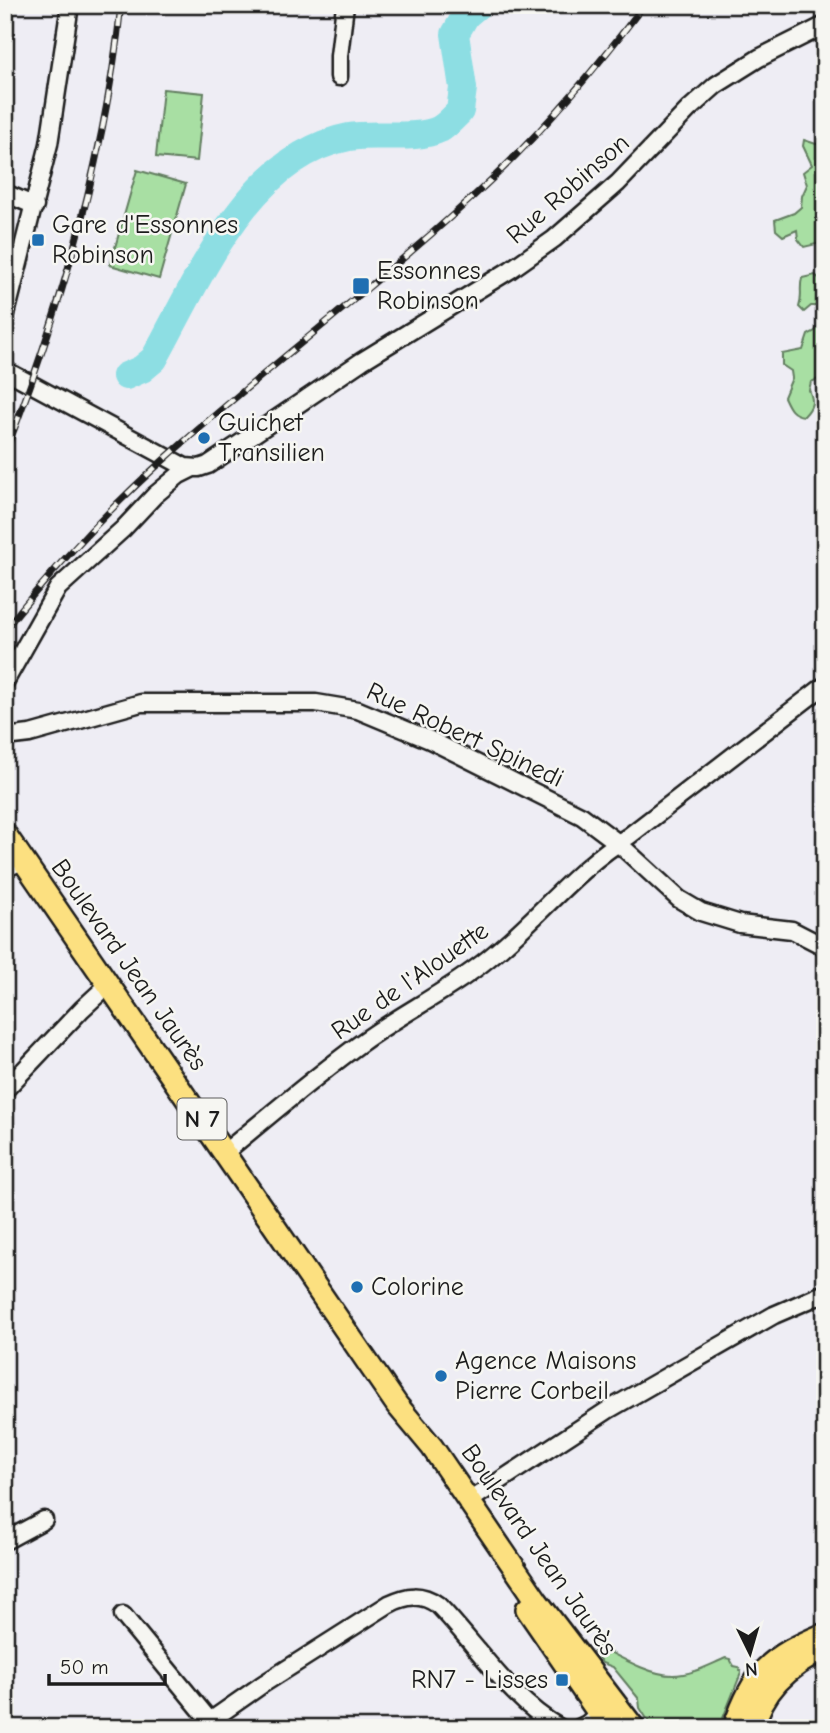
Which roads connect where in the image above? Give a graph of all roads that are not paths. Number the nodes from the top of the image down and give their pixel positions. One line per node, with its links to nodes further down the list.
1 (70, 5): 6 (street)
2 (345, 5): 4 (street)
3 (825, 25): 9 (street, Rue Robinson)
4 (339, 77)
5 (5, 193): 6 (street)
6 (35, 206): 7 (street)
7 (5, 318)
8 (5, 370): 9 (street)
9 (192, 468): 10 (street, Rue Robinson)
10 (5, 682)
11 (825, 685): 14 (street, Rue de l'Alouette)
12 (5, 737): 14 (street, Rue Robert Spinedi)
13 (5, 834): 15 (main road, Boulevard Jean Jaurès / N 7)
14 (618, 842): 16 (street, Rue Robert Spinedi); 19 (street, Rue de l'Alouette)
15 (14, 864): 17 (main road, Boulevard Jean Jaurès / N 7)
16 (825, 947)
17 (108, 985): 18 (street); 19 (main road, Boulevard Jean Jaurès / N 7)
18 (5, 1090)
19 (224, 1153): 21 (main road, Boulevard Jean Jaurès / N 7)
20 (825, 1293): 22 (street)
21 (397, 1405): 22 (main road, Boulevard Jean Jaurès / N 7); 28 (main road, Boulevard Jean Jaurès / N 7)
22 (469, 1501): 32 (main road, Boulevard Jean Jaurès / N 7)
23 (44, 1520): 24 (street)
24 (5, 1541)
25 (123, 1615): 29 (street)
26 (825, 1634): 33 (main road)
27 (825, 1649): 34 (main road)
28 (604, 1720): 31 (street)
29 (205, 1724): 30 (street)
30 (560, 1728)
31 (579, 1728)
32 (634, 1728)
33 (734, 1728)
34 (753, 1728)

